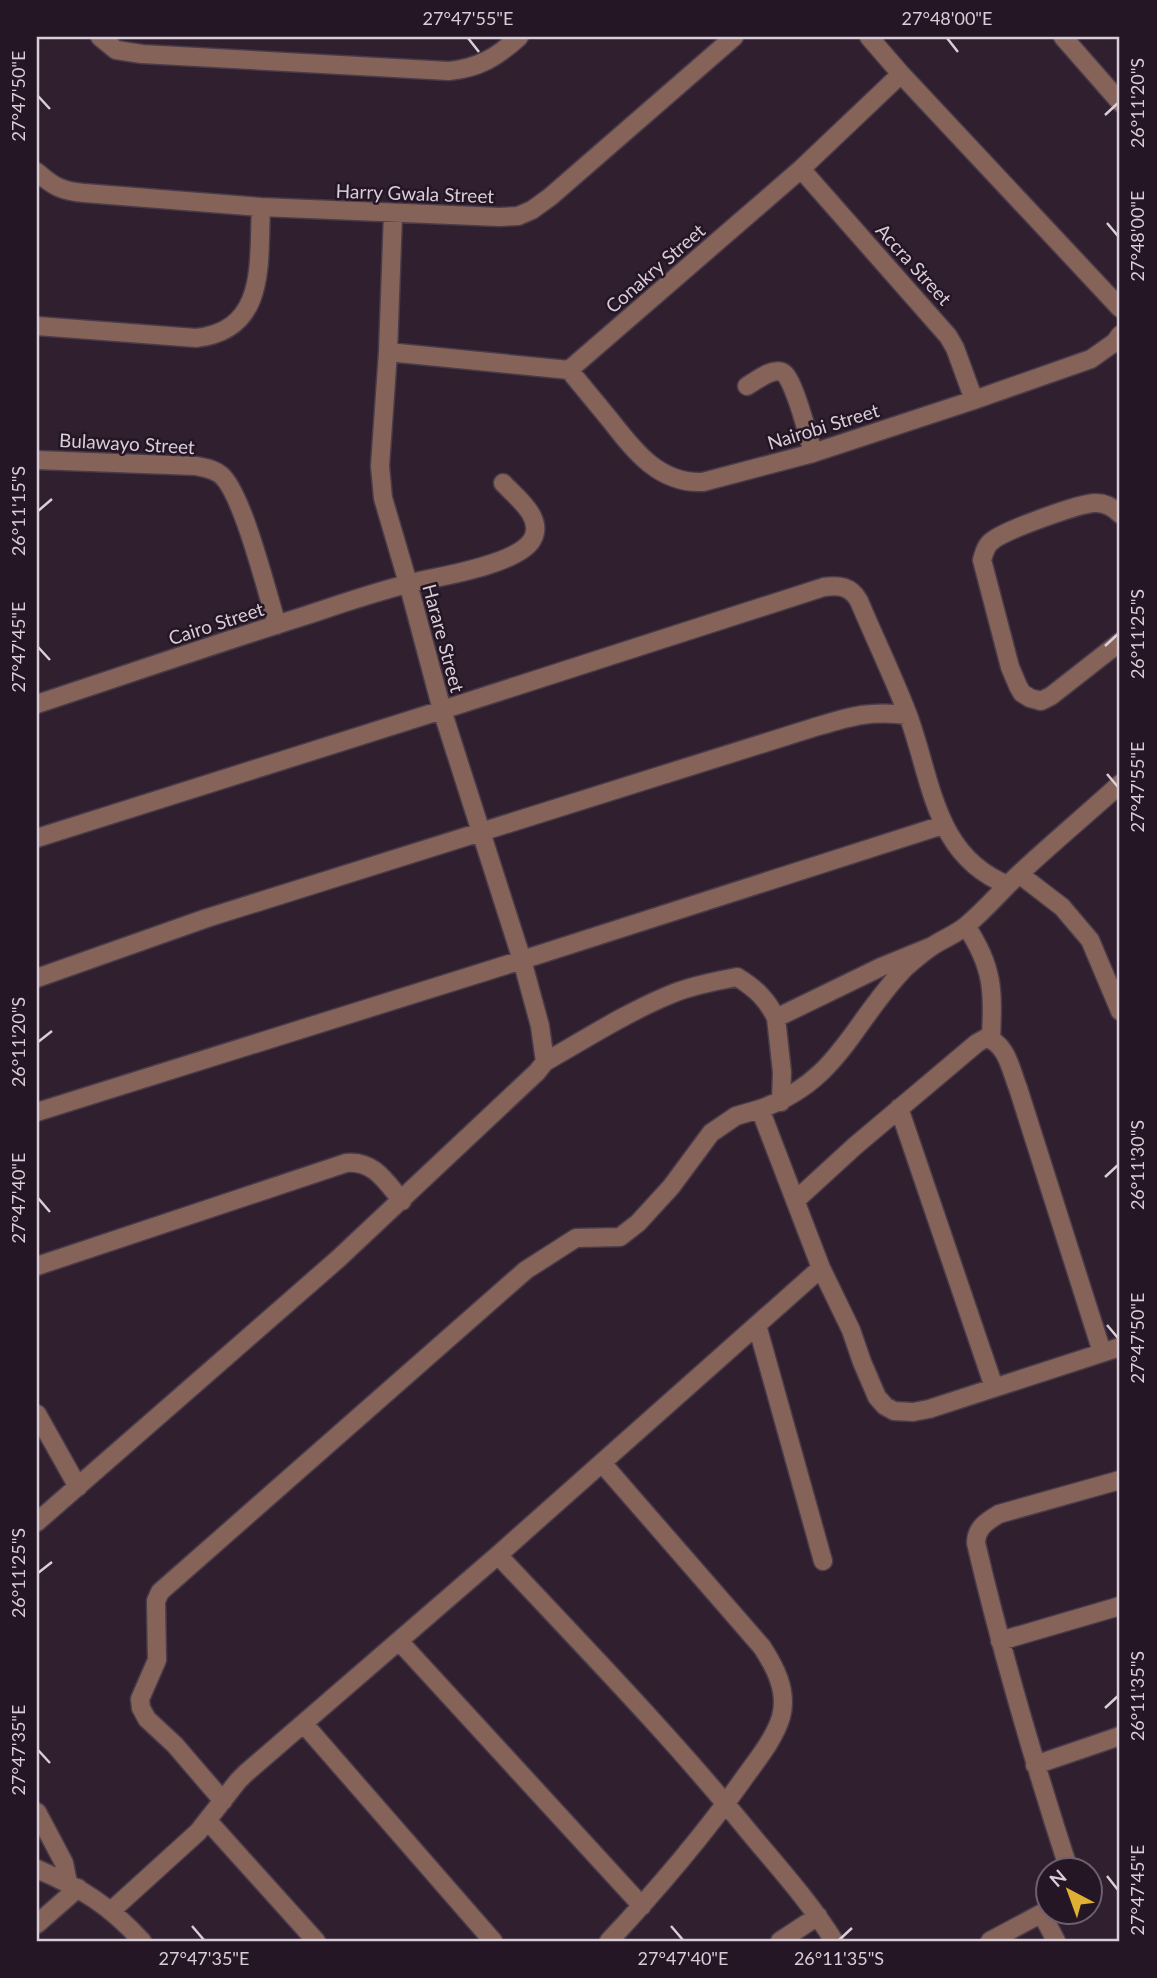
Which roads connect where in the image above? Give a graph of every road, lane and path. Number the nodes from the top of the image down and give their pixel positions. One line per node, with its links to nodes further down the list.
1 (100, 37): 2 (street)
2 (519, 37)
3 (734, 37): 11 (street, Harry Gwala Street)
4 (869, 37): 6 (street)
5 (1063, 37): 7 (street)
6 (901, 74): 8 (street, Conakry Street); 12 (street)
7 (1120, 102)
8 (801, 169): 16 (street, Conakry Street); 18 (street, Accra Street)
9 (37, 172): 10 (street, Harry Gwala Street)
10 (261, 207): 11 (street, Harry Gwala Street); 13 (street)
11 (393, 214): 15 (street, Harare Street)
12 (1120, 307)
13 (37, 326)
14 (1120, 335): 18 (street, Nairobi Street)
15 (388, 352): 16 (street); 23 (street, Harare Street)
16 (569, 370): 19 (street, Nairobi Street)
17 (747, 386): 19 (street)
18 (974, 400): 19 (street, Nairobi Street)
19 (813, 453)
20 (37, 460): 24 (street, Bulawayo Street)
21 (503, 483): 23 (street, Cairo Street)
22 (1120, 514): 25 (street)
23 (408, 583): 24 (street, Cairo Street); 27 (street, Harare Street)
24 (277, 625): 26 (street, Cairo Street)
25 (1120, 642)
26 (37, 704)
27 (442, 710): 28 (street); 31 (street, Harare Street); 32 (street)
28 (908, 715): 30 (street); 31 (street)
29 (1120, 784): 33 (street)
30 (943, 825): 33 (street); 36 (street)
31 (481, 831): 36 (street, Harare Street); 37 (street)
32 (37, 838)
33 (1013, 879): 34 (street); 38 (street)
34 (966, 926): 35 (street); 40 (street)
35 (930, 947): 39 (street); 42 (street)
36 (522, 960): 41 (street, Harare Street); 45 (street)
37 (37, 978)
38 (1120, 1012)
39 (776, 1018): 41 (street); 42 (street)
40 (991, 1040): 43 (street); 52 (street)
41 (545, 1062): 47 (street)
42 (781, 1102): 44 (street)
43 (899, 1108): 46 (street); 53 (street)
44 (760, 1109): 46 (street); 67 (street)
45 (37, 1112)
46 (796, 1200): 49 (street)
47 (402, 1201): 48 (street); 57 (street)
48 (37, 1266)
49 (821, 1268): 50 (street); 53 (street)
50 (757, 1325): 55 (street); 60 (street)
51 (1120, 1347): 52 (street)
52 (1102, 1352): 53 (street)
53 (994, 1387)
54 (37, 1414): 57 (street)
55 (602, 1463): 59 (street); 68 (street)
56 (1120, 1480): 63 (street)
57 (78, 1487): 58 (street)
58 (37, 1522)
59 (498, 1555): 62 (street); 68 (street)
60 (823, 1561)
61 (1120, 1606): 63 (street)
62 (399, 1641): 64 (street); 74 (street)
63 (1000, 1641): 66 (street)
64 (303, 1724): 67 (street); 81 (street)
65 (1120, 1736): 66 (street)
66 (1035, 1765): 71 (street)
67 (223, 1801): 70 (street)
68 (726, 1803): 74 (street); 76 (street)
69 (37, 1812): 73 (street)
70 (208, 1821): 75 (street); 80 (street)
71 (1064, 1856)
72 (37, 1869): 73 (street)
73 (73, 1885): 75 (street); 78 (street)
74 (642, 1906): 82 (street)
75 (111, 1910): 79 (street)
76 (818, 1916): 83 (street); 84 (street)
77 (1034, 1918): 85 (street)
78 (37, 1924)
79 (142, 1941)
80 (316, 1941)
81 (494, 1941)
82 (608, 1941)
83 (780, 1941)
84 (834, 1941)
85 (990, 1941)

